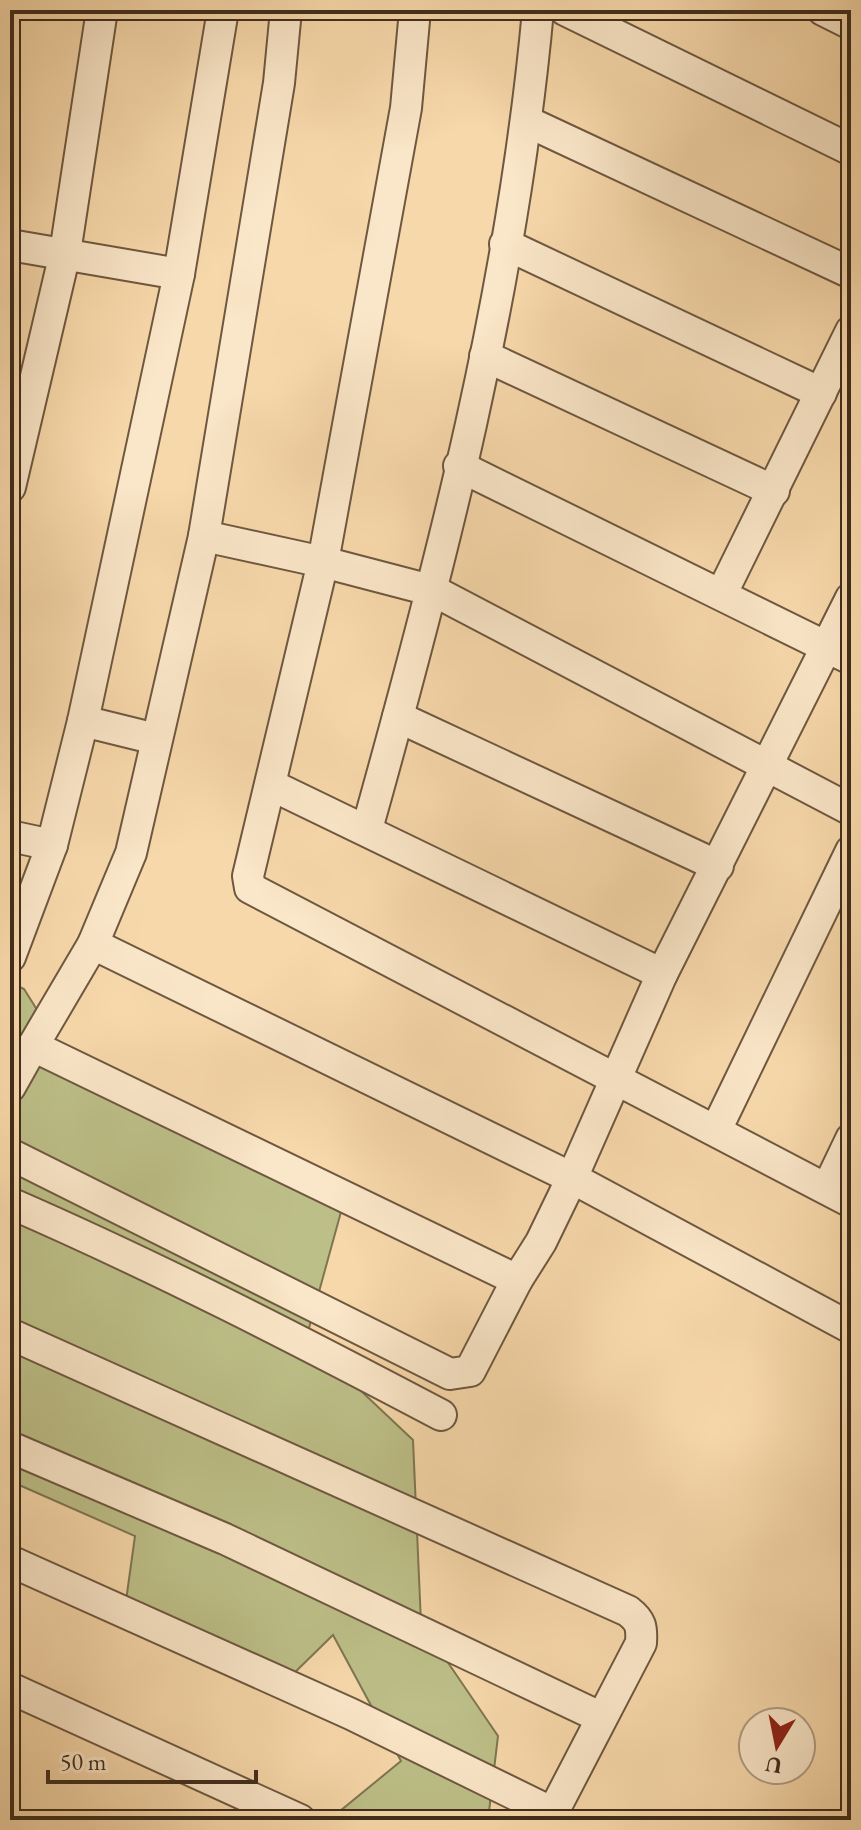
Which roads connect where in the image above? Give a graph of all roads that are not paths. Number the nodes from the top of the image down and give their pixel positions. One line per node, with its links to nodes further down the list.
1 (102, 10): 13 (street)
2 (223, 10): 15 (street)
3 (286, 10): 22 (street)
4 (415, 10): 23 (street)
5 (538, 10): 9 (street)
6 (565, 10): 10 (street)
7 (823, 10): 8 (street)
8 (851, 24)
9 (528, 122): 11 (street); 14 (street)
10 (851, 150)
11 (505, 244): 17 (street); 18 (street)
12 (10, 245): 13 (street)
13 (65, 253): 15 (street); 20 (street)
14 (851, 273)
15 (179, 274): 29 (street)
16 (851, 331): 18 (street)
17 (485, 356): 19 (street); 21 (street)
18 (821, 393): 21 (street)
19 (459, 466): 24 (street); 25 (street)
20 (10, 487)
21 (774, 491): 25 (street)
22 (204, 536): 23 (street); 30 (street)
23 (323, 562): 24 (street); 32 (street)
24 (434, 591): 28 (street); 31 (street)
25 (722, 593): 27 (street)
26 (851, 598): 27 (street)
27 (838, 653): 31 (street)
28 (398, 717): 34 (street); 38 (street)
29 (83, 721): 30 (street); 36 (street)
30 (156, 739): 39 (street)
31 (765, 763): 33 (street); 38 (street)
32 (271, 785): 34 (street); 43 (street)
33 (851, 810)
34 (367, 829): 41 (street)
35 (10, 836): 36 (street)
36 (52, 845): 40 (street)
37 (851, 851): 45 (street)
38 (718, 866): 41 (street)
39 (93, 944): 42 (street); 48 (street)
40 (10, 957)
41 (662, 974): 43 (street)
42 (33, 1046): 44 (street); 51 (street)
43 (617, 1077): 45 (street); 48 (street)
44 (10, 1087)
45 (716, 1130): 49 (street)
46 (851, 1139): 49 (street)
47 (10, 1154): 51 (street)
48 (572, 1178): 51 (street); 52 (street)
49 (839, 1196)
50 (10, 1203): 54 (street)
51 (517, 1280)
52 (851, 1328)
53 (10, 1334): 58 (street)
54 (441, 1415)
55 (10, 1447): 58 (street)
56 (10, 1561): 59 (street)
57 (10, 1688): 60 (street)
58 (600, 1717): 59 (street)
59 (551, 1816)
60 (300, 1820)

